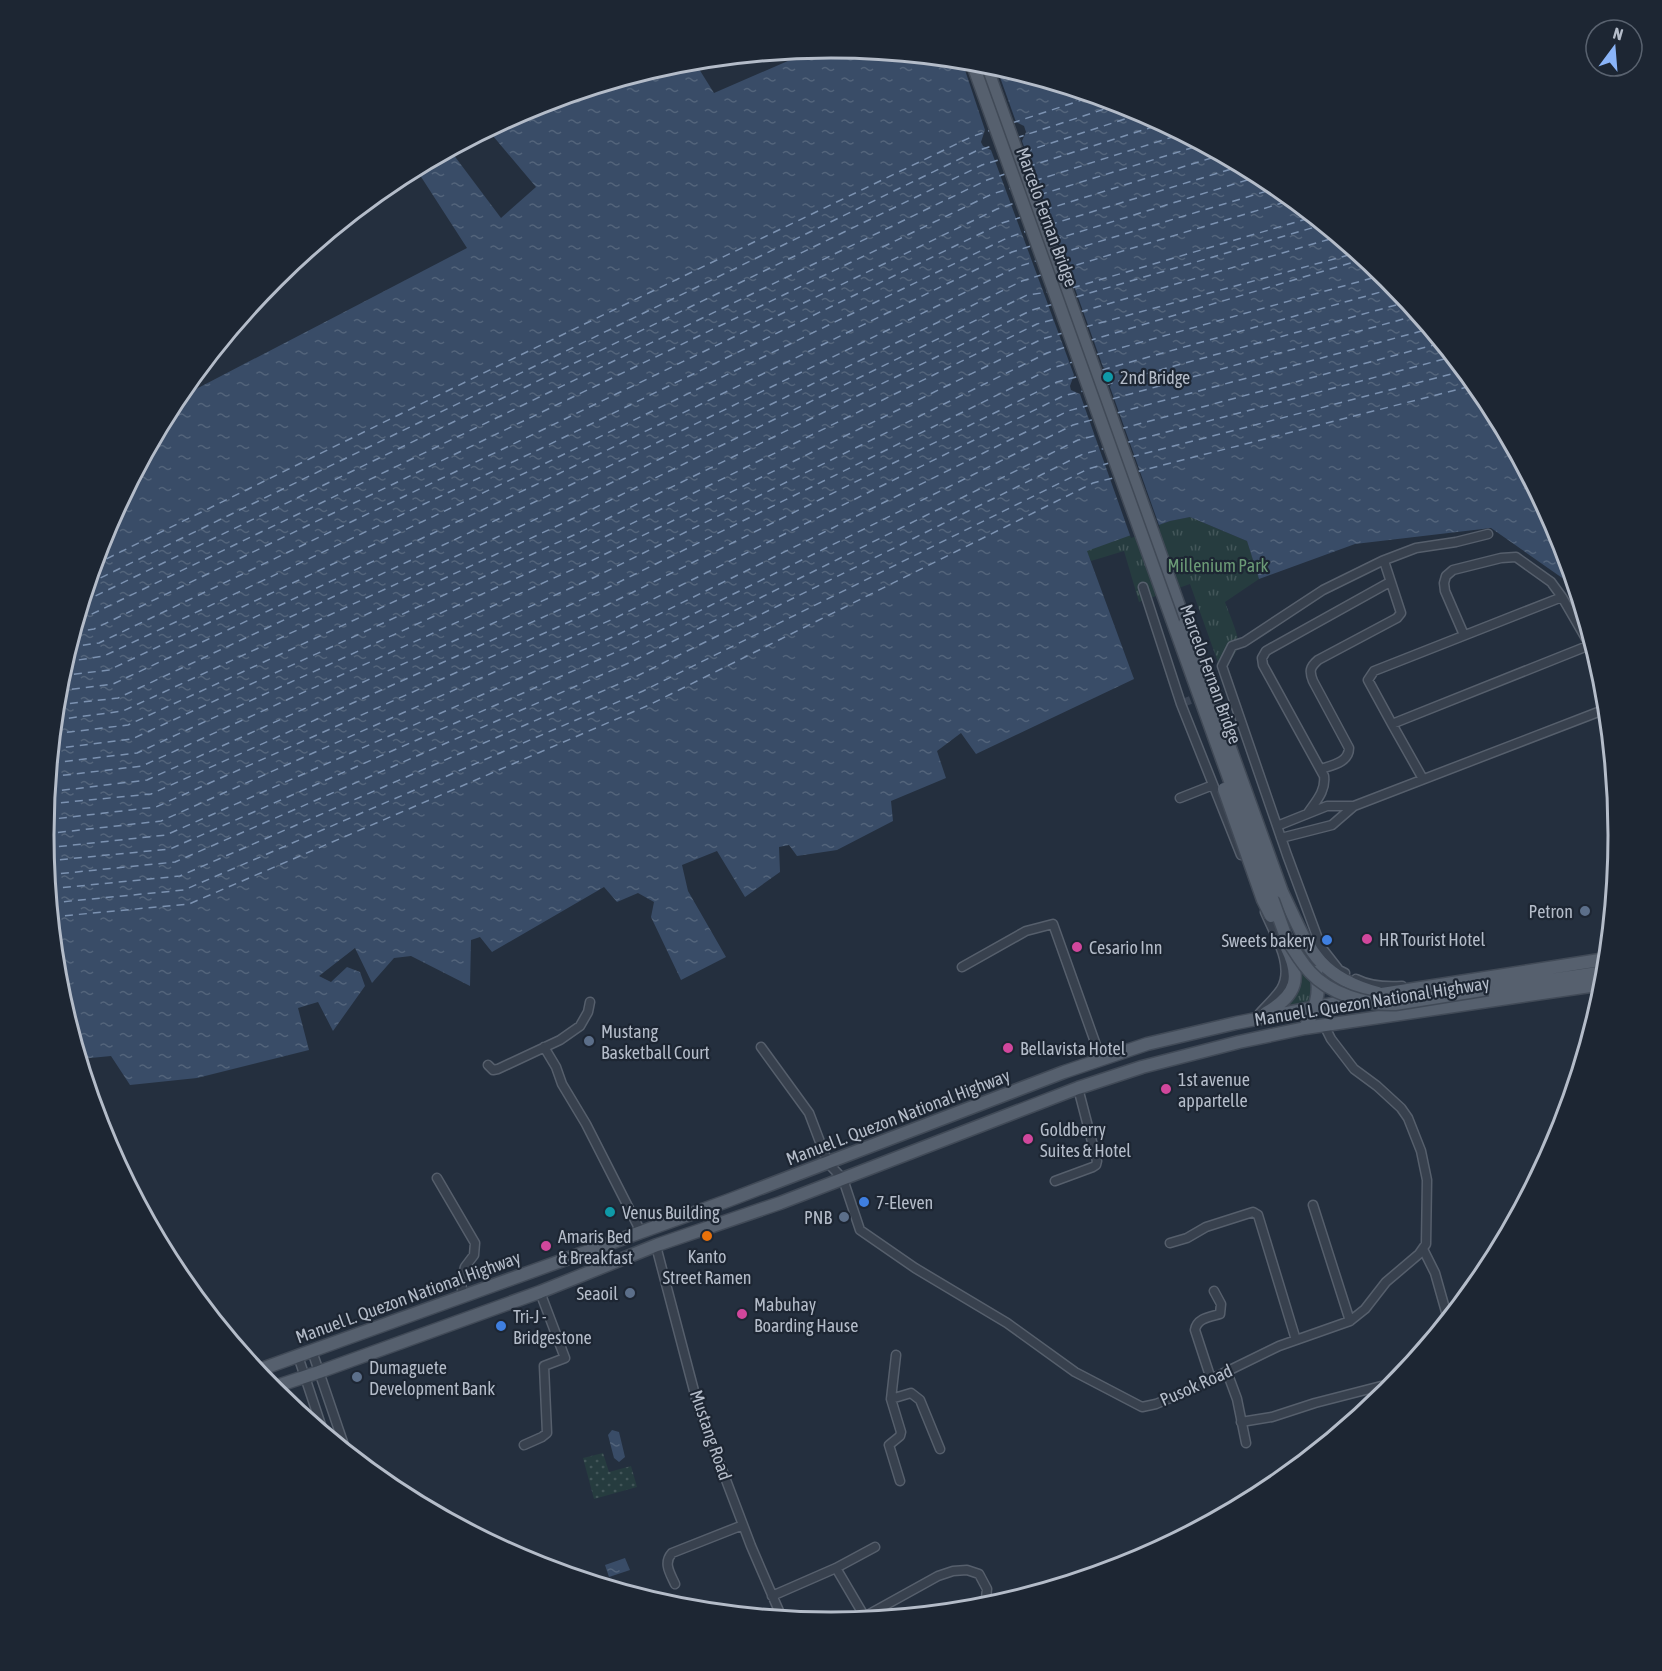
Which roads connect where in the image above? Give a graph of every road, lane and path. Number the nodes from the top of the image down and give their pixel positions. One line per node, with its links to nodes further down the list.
1 (976, 72): 8 (main road, Marcelo Fernan Bridge, bridge)
2 (989, 74): 22 (main road, Marcelo Fernan Bridge, bridge)
3 (1488, 534): 20 (street)
4 (1385, 564): 5 (street)
5 (1390, 582): 14 (street); 14 (street)
6 (1143, 587): 16 (street)
7 (1562, 597): 9 (street); 10 (street); 10 (street)
8 (1175, 627): 25 (main road, Marcelo Fernan Bridge, bridge); 31 (main road, bridge)
9 (1580, 628)
10 (1464, 634): 13 (street)
11 (1585, 647): 13 (street)
12 (1598, 712): 15 (street)
13 (1392, 724): 15 (street)
14 (1322, 770): 19 (street)
15 (1423, 779): 18 (street)
16 (1214, 785): 17 (street); 31 (street)
17 (1180, 798)
18 (1354, 806): 19 (street); 21 (street)
19 (1308, 813): 20 (street)
20 (1277, 826): 21 (street)
21 (1281, 838): 26 (street)
22 (1308, 945): 28 (main road, Marcelo Fernan Bridge); 30 (main road)
23 (1597, 960): 26 (main road, Manuel L. Quezon National Highway)
24 (962, 967): 37 (street)
25 (1595, 973)
26 (1436, 986): 28 (main road, Manuel L. Quezon National Highway)
27 (1593, 986): 32 (main road, Manuel L. Quezon National Highway)
28 (1382, 994): 30 (main road, Manuel L. Quezon National Highway)
29 (590, 1002): 35 (street)
30 (1316, 1007): 31 (main road, Manuel L. Quezon National Highway); 33 (main road)
31 (1254, 1019): 34 (main road, Manuel L. Quezon National Highway)
32 (1324, 1025): 33 (main road, Manuel L. Quezon National Highway); 49 (street)
33 (1305, 1028): 38 (main road, Manuel L. Quezon National Highway)
34 (1159, 1041): 37 (main road, Manuel L. Quezon National Highway); 38 (main road)
35 (544, 1047): 39 (street); 46 (street)
36 (761, 1047): 41 (street, Pusok Road)
37 (1101, 1059): 41 (main road, Manuel L. Quezon National Highway)
38 (1165, 1060): 40 (main road, Manuel L. Quezon National Highway)
39 (488, 1065)
40 (1078, 1088): 43 (main road, Manuel L. Quezon National Highway); 44 (street)
41 (828, 1163): 43 (street, Pusok Road); 46 (main road, Manuel L. Quezon National Highway)
42 (437, 1178): 52 (street)
43 (843, 1179): 48 (main road, Manuel L. Quezon National Highway); 63 (street, Pusok Road)
44 (1055, 1181)
45 (1313, 1205): 54 (street)
46 (641, 1232): 52 (main road, Manuel L. Quezon National Highway)
47 (1170, 1243): 55 (street)
48 (656, 1246): 51 (main road, Manuel L. Quezon National Highway); 74 (street, Mustang Road)
49 (1423, 1249): 53 (street); 54 (street, Pusok Road)
50 (1214, 1291): 63 (street)
51 (540, 1292): 60 (main road, Manuel L. Quezon National Highway); 71 (street)
52 (463, 1296): 56 (main road, Manuel L. Quezon National Highway)
53 (1446, 1311)
54 (1350, 1321): 55 (street, Pusok Road)
55 (1296, 1340): 61 (street, Pusok Road)
56 (312, 1351): 58 (main road, Manuel L. Quezon National Highway); 60 (street)
57 (896, 1355): 66 (street)
58 (298, 1356): 59 (main road, Manuel L. Quezon National Highway); 62 (street)
59 (266, 1368)
60 (319, 1372): 62 (main road, Manuel L. Quezon National Highway); 69 (street)
61 (1227, 1372): 63 (street, Pusok Road); 68 (street)
62 (306, 1377): 64 (main road, Manuel L. Quezon National Highway); 67 (street)
63 (1211, 1379)
64 (282, 1385)
65 (1378, 1387): 68 (street)
66 (891, 1399): 72 (street); 73 (street)
67 (320, 1421)
68 (1241, 1422): 70 (street)
69 (342, 1439)
70 (1246, 1443)
71 (524, 1445)
72 (940, 1449)
73 (900, 1481)
74 (743, 1525): 77 (street); 78 (street, Mustang Road)
75 (875, 1547): 76 (street)
76 (836, 1568): 78 (street); 81 (street)
77 (675, 1584)
78 (772, 1596): 80 (street, Mustang Road)
79 (986, 1597): 82 (street)
80 (779, 1611)
81 (861, 1611)
82 (877, 1611)

